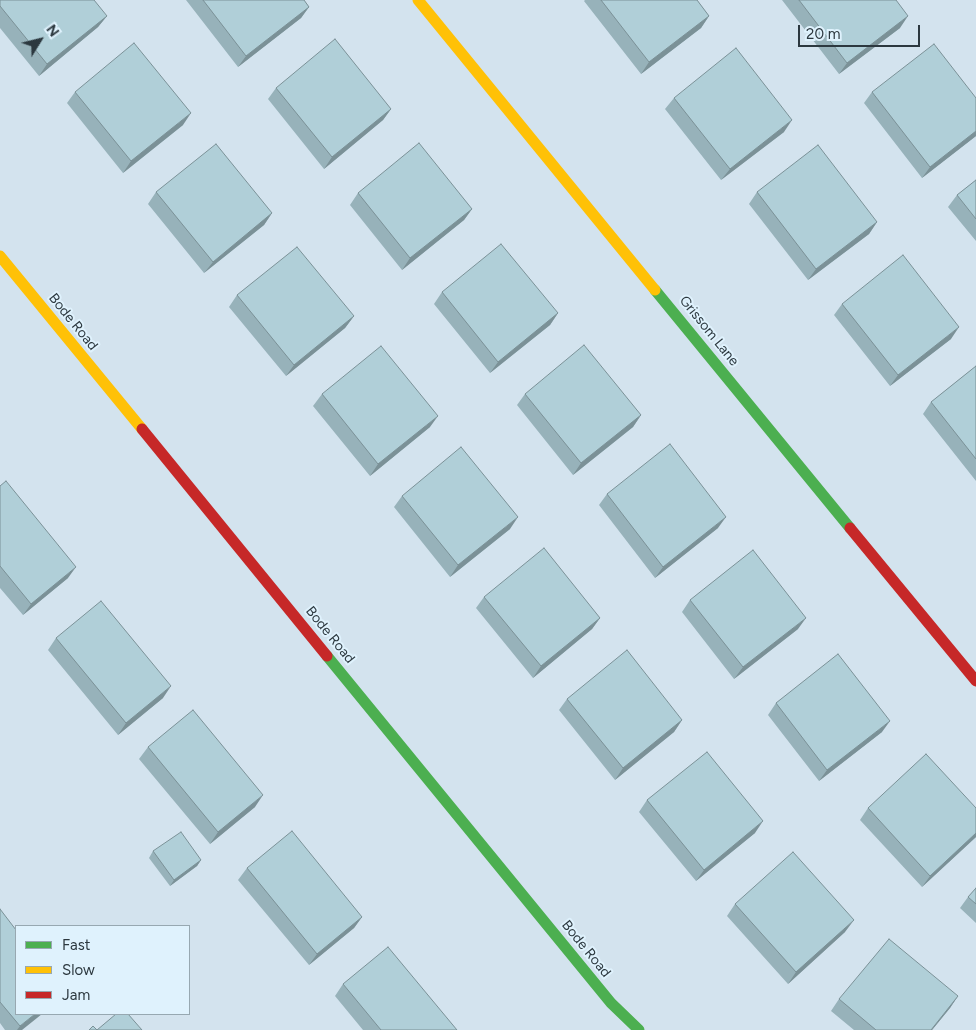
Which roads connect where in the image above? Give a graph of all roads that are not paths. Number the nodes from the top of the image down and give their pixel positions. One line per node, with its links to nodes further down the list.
1 (418, 0): 3 (street, Grissom Lane)
2 (0, 256): 4 (street, Bode Road)
3 (976, 681)
4 (640, 1030)

